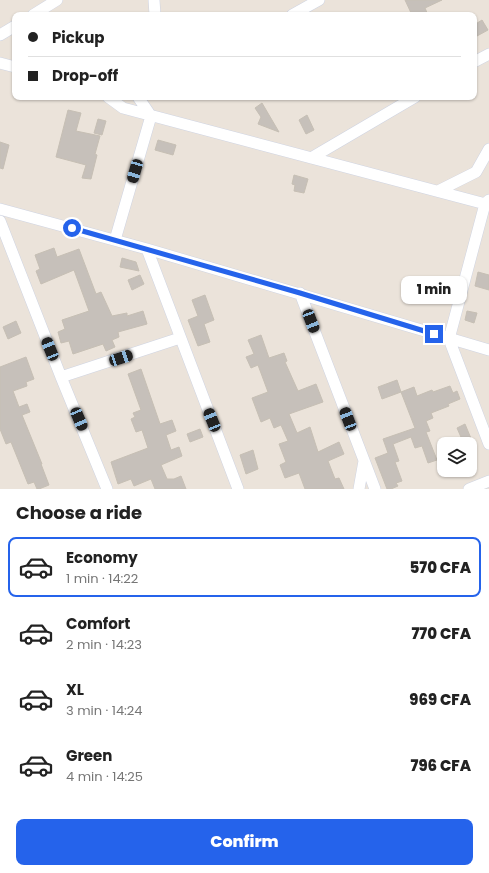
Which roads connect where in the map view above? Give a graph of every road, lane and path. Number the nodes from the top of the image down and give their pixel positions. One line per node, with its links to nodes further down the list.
1 (58, 0): 4 (street)
2 (154, 0): 5 (street)
3 (319, 0): 6 (street)
4 (38, 12)
5 (155, 12)
6 (297, 12)
7 (12, 28): 8 (street)
8 (0, 35)
9 (489, 54): 10 (street)
10 (477, 60)
11 (0, 62): 12 (street)
12 (12, 66)
13 (112, 100): 16 (street)
14 (140, 100): 16 (street)
15 (410, 100): 18 (street)
16 (151, 116): 18 (street); 23 (street)
17 (489, 149): 19 (street)
18 (311, 158): 19 (street)
19 (438, 191): 20 (street)
20 (488, 203): 27 (street)
21 (0, 208): 23 (street)
22 (0, 221): 29 (street)
23 (115, 240): 24 (street)
24 (147, 249): 25 (street); 26 (street)
25 (300, 293): 27 (street); 31 (street)
26 (180, 338): 29 (street); 34 (street)
27 (448, 339): 28 (street); 30 (street)
28 (489, 350)
29 (62, 377): 33 (street)
30 (489, 444)
31 (364, 461): 35 (street); 36 (street)
32 (489, 481): 37 (street)
33 (107, 489)
34 (238, 489)
35 (359, 489)
36 (375, 489)
37 (469, 489)

